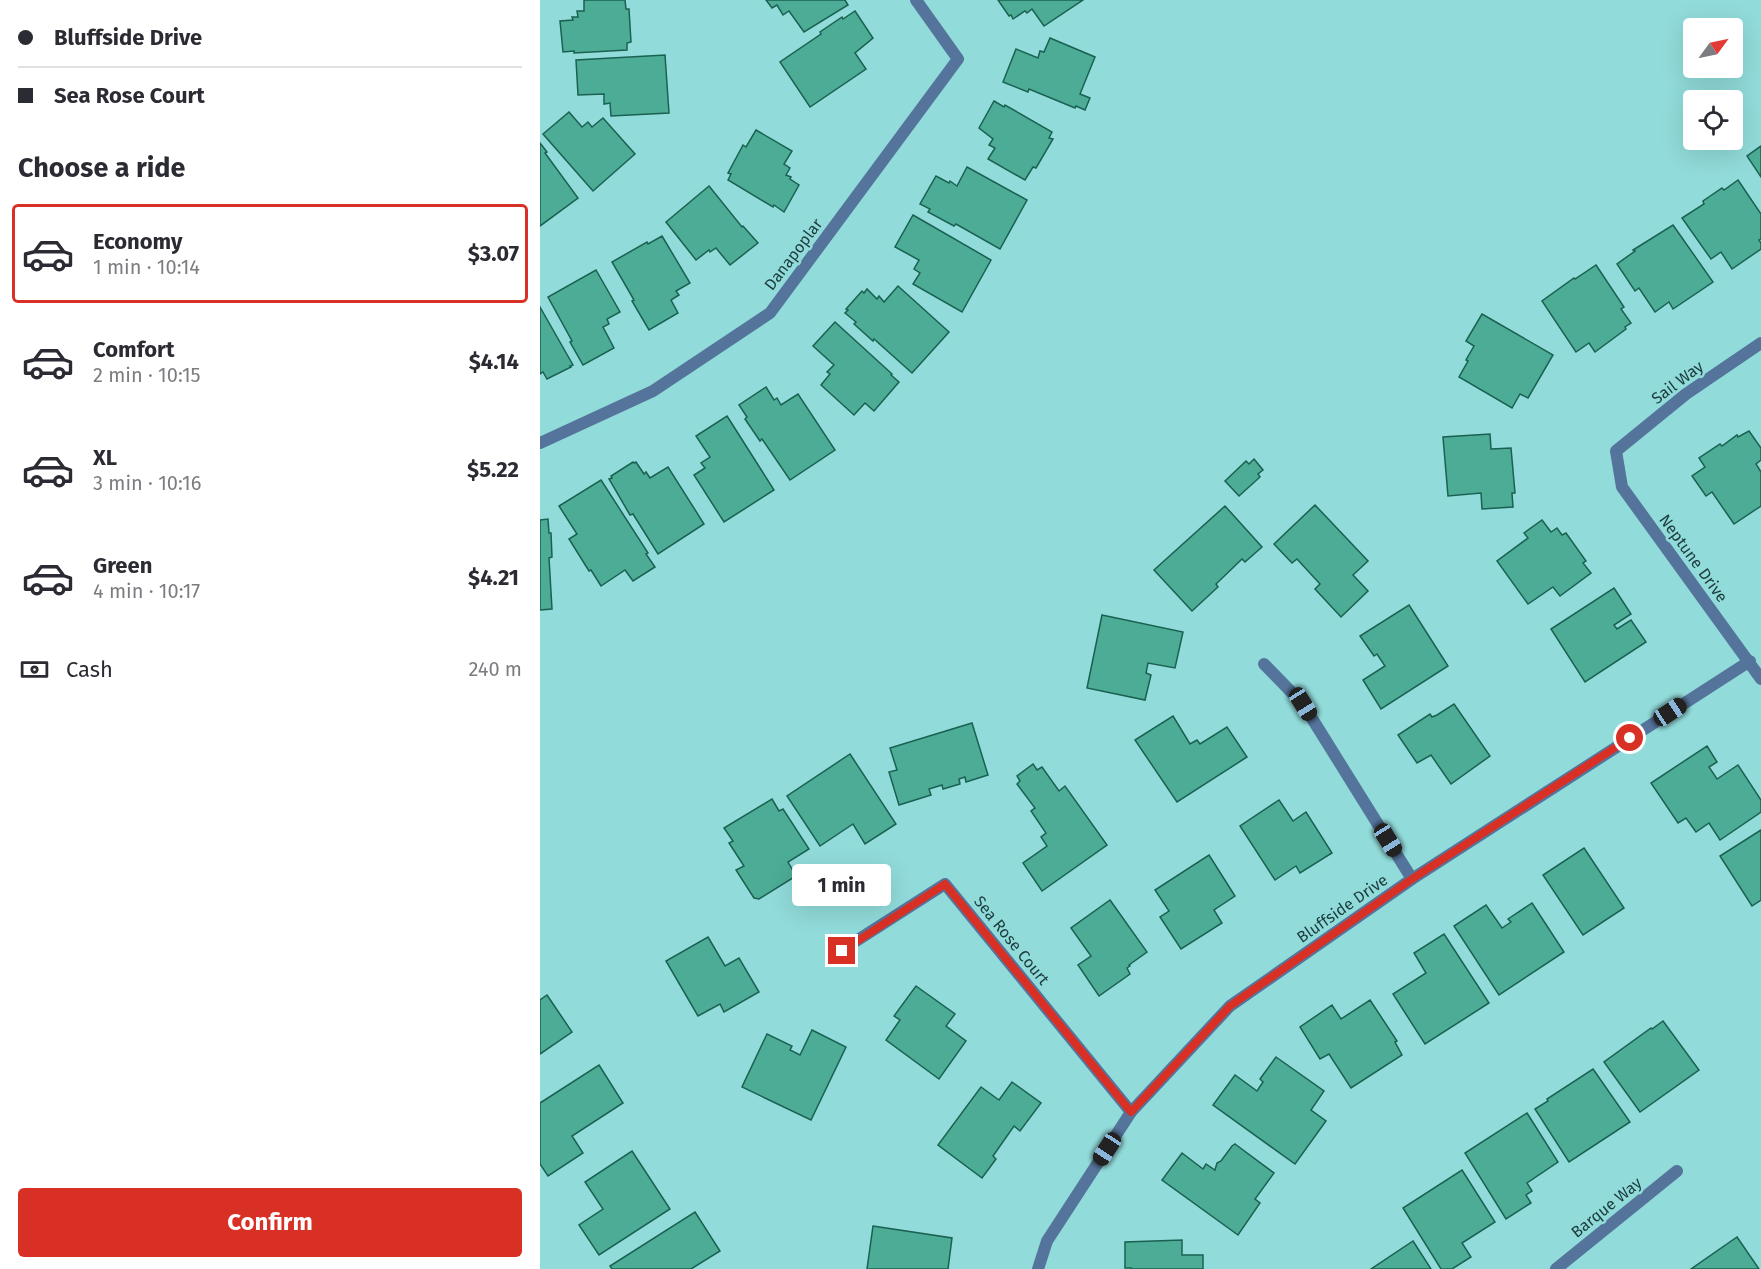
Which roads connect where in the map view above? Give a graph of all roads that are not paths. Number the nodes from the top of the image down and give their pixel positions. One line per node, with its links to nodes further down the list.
1 (916, 0): 3 (street, Danapoplar)
2 (1761, 343): 4 (street, Sail Way)
3 (540, 443)
4 (1616, 451): 5 (street, Neptune Drive)
5 (1749, 661): 7 (street, Neptune Drive); 8 (street, Bluffside Drive)
6 (1264, 664): 8 (street)
7 (1761, 679)
8 (1412, 879): 10 (street, Bluffside Drive)
9 (842, 951): 10 (street, Sea Rose Court)
10 (1131, 1112): 12 (street, Bluffside Drive)
11 (1677, 1171): 13 (street, Barque Way)
12 (1038, 1269)
13 (1556, 1269)

